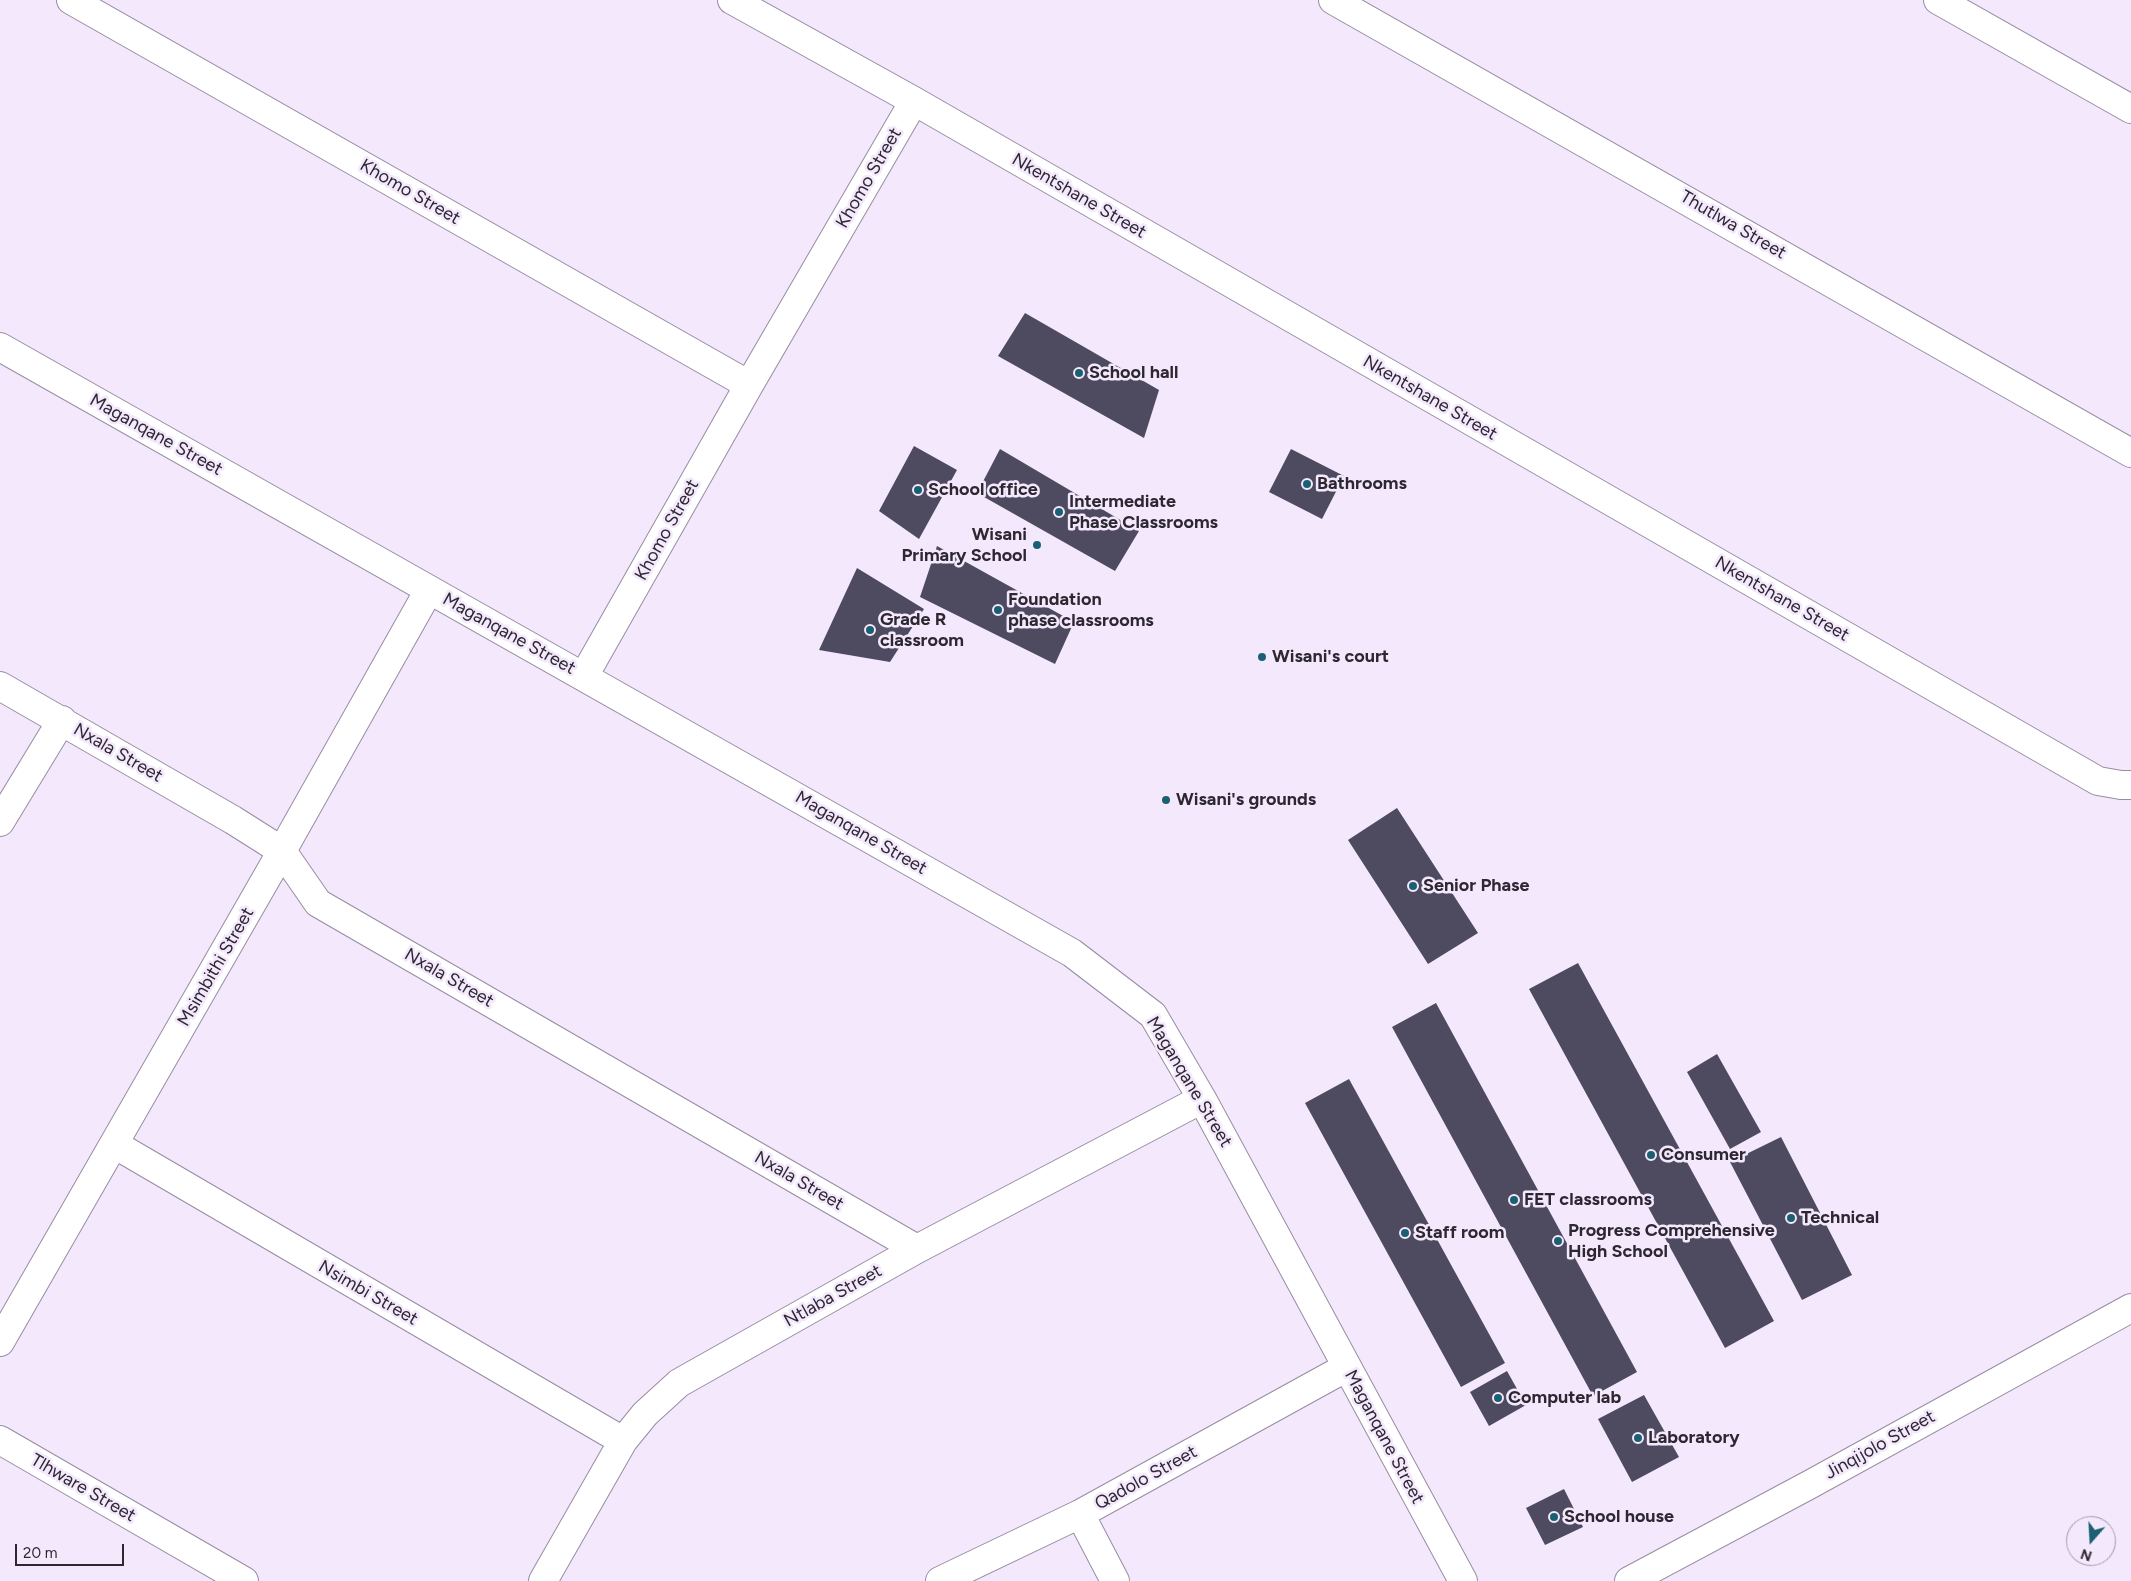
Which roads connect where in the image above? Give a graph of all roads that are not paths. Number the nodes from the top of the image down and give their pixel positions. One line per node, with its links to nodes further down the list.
1 (71, 0): 8 (street, Khomo Street)
2 (732, 0): 5 (street, Nkentshane Street)
3 (1333, 0): 9 (street, Thutlwa Street)
4 (1938, 0): 6 (street)
5 (914, 101): 8 (street, Khomo Street); 14 (street, Nkentshane Street)
6 (2131, 109)
7 (0, 347): 10 (street, Maganqane Street)
8 (749, 384): 11 (street, Khomo Street)
9 (2131, 452)
10 (429, 590): 11 (street, Maganqane Street); 16 (street, Msimbithi Street)
11 (584, 676): 17 (street, Maganqane Street)
12 (0, 686): 13 (street, Nxala Street)
13 (62, 720): 15 (street); 16 (street, Nxala Street)
14 (2131, 785)
15 (0, 822)
16 (282, 851): 18 (street, Msimbithi Street); 19 (street, Nxala Street)
17 (1202, 1099): 19 (street, Ntlaba Street); 22 (street, Maganqane Street)
18 (114, 1144): 21 (street, Msimbithi Street); 24 (street, Nsimbi Street)
19 (917, 1249): 24 (street, Ntlaba Street)
20 (2131, 1308): 31 (street, Jinqijolo Street)
21 (0, 1342)
22 (1348, 1367): 25 (street, Qadolo Street); 30 (street, Maganqane Street)
23 (0, 1440): 26 (street, Tlhware Street)
24 (623, 1442): 27 (street, Ntlaba Street)
25 (1080, 1514): 28 (street, Qadolo Street); 29 (street)
26 (244, 1581)
27 (543, 1581)
28 (940, 1581)
29 (1115, 1581)
30 (1462, 1581)
31 (1629, 1581)

